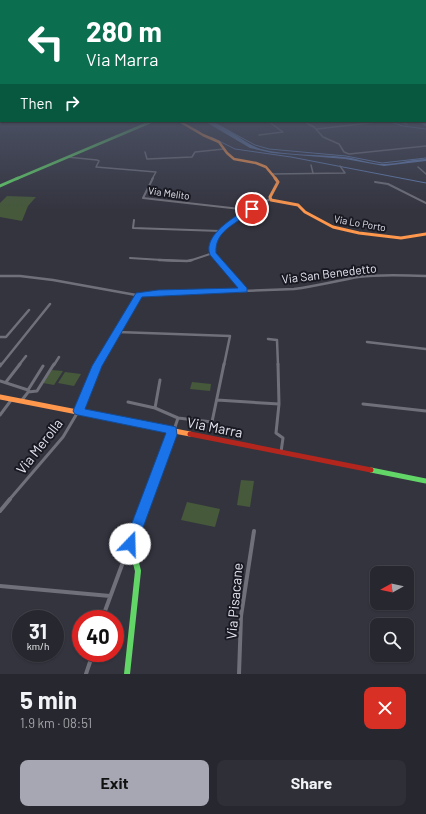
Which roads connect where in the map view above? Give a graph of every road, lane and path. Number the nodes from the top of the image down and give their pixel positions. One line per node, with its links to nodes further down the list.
1 (90, 147): 7 (street)
2 (222, 147): 5 (street)
3 (341, 147): 4 (street)
4 (417, 147)
5 (224, 150): 6 (street); 12 (street)
6 (145, 152)
7 (67, 157): 15 (street); 18 (street, Via Melito)
8 (311, 165): 11 (street)
9 (340, 166): 11 (street)
10 (418, 167): 13 (street)
11 (313, 173): 12 (street)
12 (272, 174): 16 (street)
13 (426, 174)
14 (375, 182): 17 (street)
15 (0, 186)
16 (270, 198): 18 (street); 21 (street, Via Lo Porto)
17 (426, 203)
18 (249, 210): 20 (street)
19 (134, 220): 20 (street)
20 (220, 231): 22 (street)
21 (426, 234)
22 (213, 253): 23 (street); 26 (street)
23 (130, 258)
24 (0, 276): 27 (street, Via San Benedetto)
25 (426, 276): 26 (street, Via San Benedetto)
26 (244, 290): 27 (street, Via San Benedetto)
27 (139, 295): 30 (street, Via Merolla)
28 (50, 304): 37 (street)
29 (29, 310): 31 (street)
30 (117, 332): 46 (street); 51 (street, Via Merolla)
31 (0, 336)
32 (268, 339): 48 (street)
33 (367, 342): 34 (street)
34 (426, 349)
35 (26, 356): 41 (street)
36 (59, 357): 42 (street)
37 (0, 366)
38 (43, 366): 42 (street)
39 (160, 380): 50 (street)
40 (0, 381): 41 (street)
41 (6, 382): 42 (street)
42 (28, 391): 45 (street)
43 (0, 397): 44 (street, Via Marra)
44 (12, 399): 45 (street, Via Marra); 53 (street)
45 (22, 400): 51 (street, Via Marra)
46 (217, 400): 48 (street); 54 (street)
47 (128, 402): 50 (street)
48 (279, 404): 56 (street)
49 (363, 404): 52 (street)
50 (155, 408): 54 (street)
51 (78, 411): 55 (street, Via Marra); 58 (street, Via Merolla)
52 (426, 412)
53 (0, 415)
54 (178, 418): 55 (street)
55 (173, 430): 56 (street, Via Marra); 60 (street)
56 (281, 452): 57 (street, Via Marra)
57 (426, 480)
58 (0, 512)
59 (254, 531): 67 (street, Via Pisacane)
60 (126, 554): 62 (street); 66 (street)
61 (0, 586): 62 (street)
62 (110, 596): 63 (street)
63 (105, 610)
64 (90, 662): 65 (street)
65 (86, 674)
66 (127, 674)
67 (239, 674)

